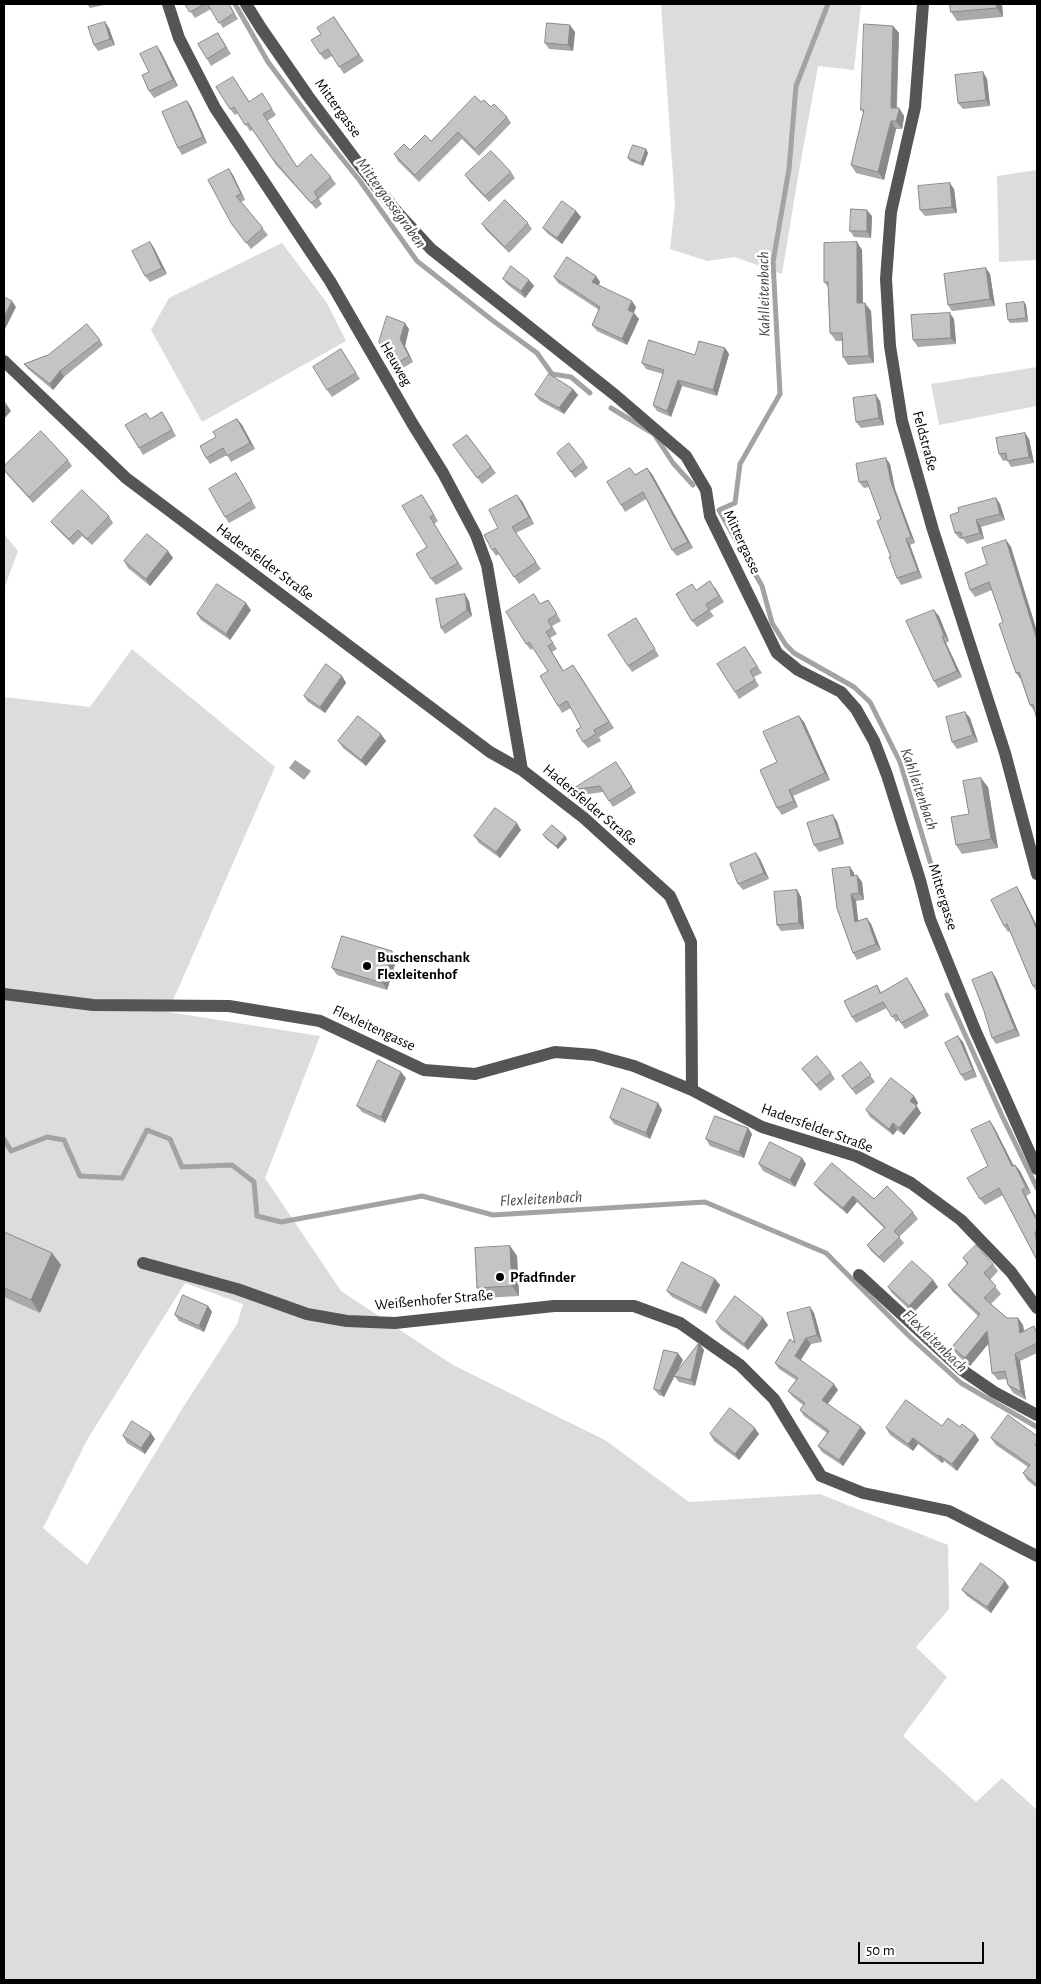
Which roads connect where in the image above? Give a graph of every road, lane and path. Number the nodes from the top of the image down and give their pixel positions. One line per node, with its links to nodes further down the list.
1 (168, 4): 5 (street, Heuweg)
2 (246, 4): 9 (street, Mittergasse)
3 (923, 4): 6 (street, Feldstraße)
4 (4, 361): 5 (street, Hadersfelder Straße)
5 (522, 770): 8 (street, Hadersfelder Straße)
6 (1037, 874)
7 (4, 994): 8 (street, Flexleitengasse)
8 (692, 1090): 12 (street, Hadersfelder Straße)
9 (1037, 1169)
10 (142, 1264): 14 (street, Weißenhofer Straße)
11 (860, 1274): 13 (street)
12 (1037, 1308)
13 (1037, 1415)
14 (1037, 1556)

